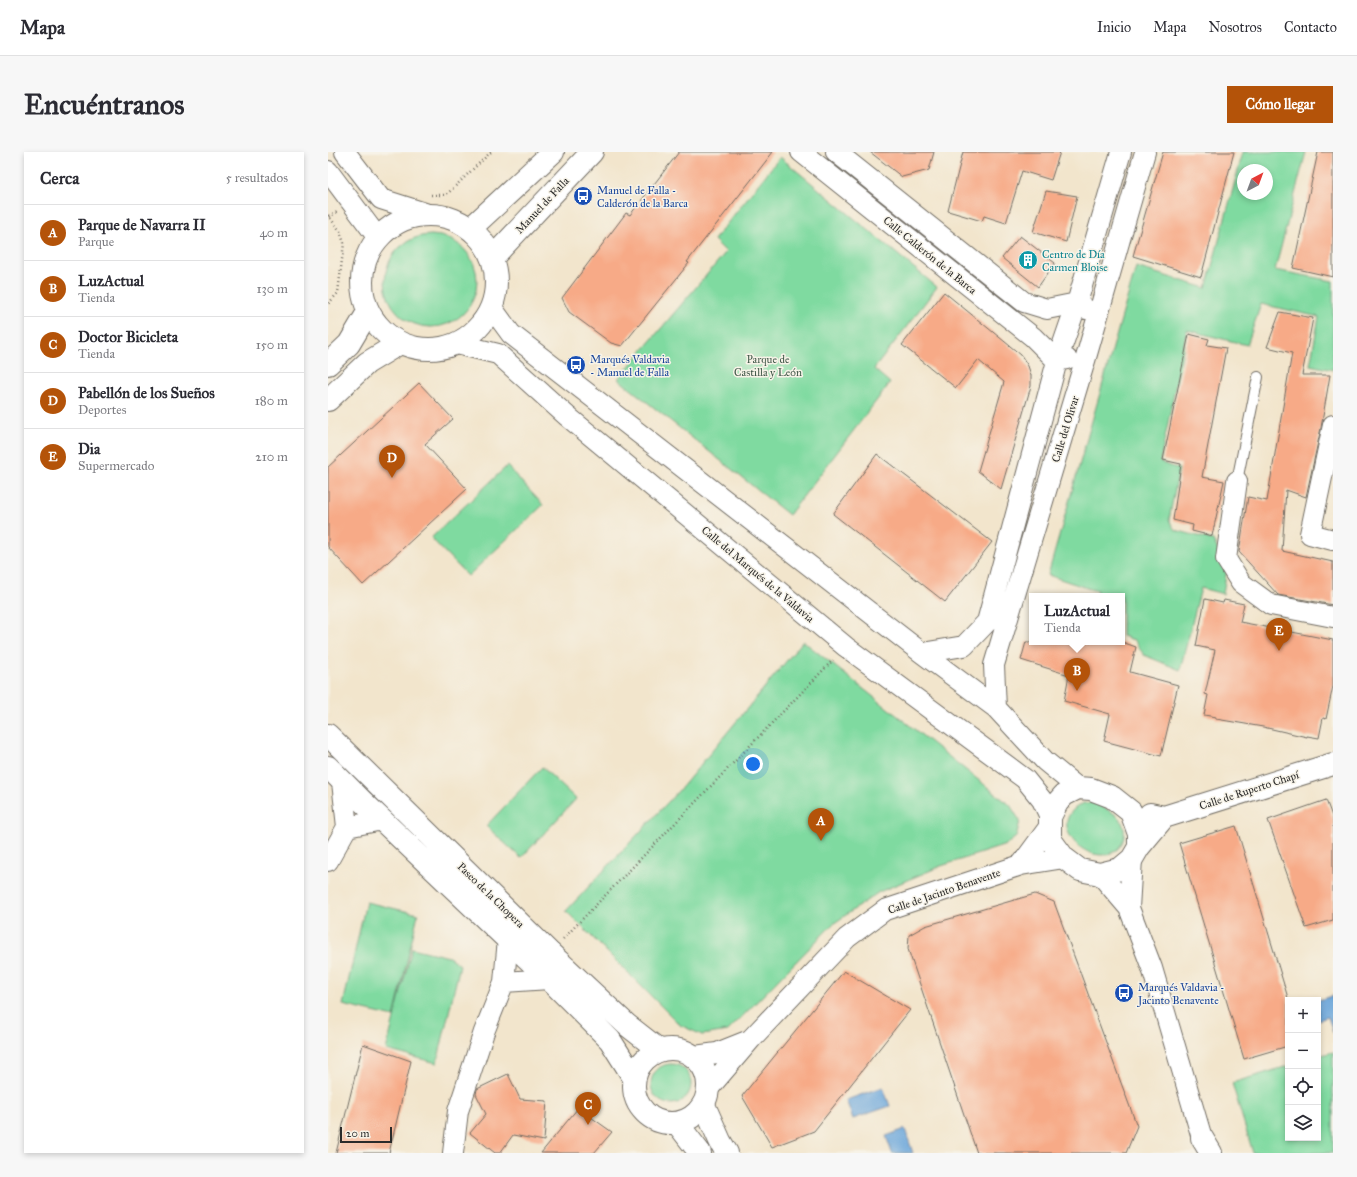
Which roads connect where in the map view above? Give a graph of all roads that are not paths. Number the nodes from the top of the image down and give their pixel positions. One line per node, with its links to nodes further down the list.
1 (345, 152): 9 (street)
2 (553, 152): 10 (main road)
3 (592, 152): 12 (main road, Manuel de Falla)
4 (801, 152): 20 (street, Calle Calderón de la Barca)
5 (836, 152): 13 (street, Calle Calderón de la Barca)
6 (1121, 152): 13 (street)
7 (1145, 152): 16 (street, Calle del Olivar)
8 (330, 179): 11 (street)
9 (426, 204): 10 (main road); 11 (main road)
10 (471, 228): 12 (main road)
11 (378, 238): 15 (main road)
12 (493, 257): 14 (main road)
13 (1077, 303): 16 (street); 20 (street)
14 (492, 308): 18 (main road); 28 (street)
15 (368, 312): 17 (main road); 21 (main road)
16 (1097, 318): 19 (street, Calle del Olivar)
17 (400, 343): 18 (main road); 23 (main road)
18 (457, 344): 37 (street, Calle del Marqués de la Valdavia)
19 (1087, 354): 20 (street); 29 (street, Calle del Olivar)
20 (1057, 361): 28 (street)
21 (328, 364)
22 (1258, 377): 25 (lane)
23 (328, 400)
24 (1333, 425): 26 (street)
25 (1237, 481): 27 (street)
26 (1333, 540)
27 (1333, 617)
28 (922, 653): 29 (street)
29 (996, 708): 33 (street)
30 (328, 735): 49 (main road, Paseo de la Chopera)
31 (1333, 764): 35 (main road, Calle de Ruperto Chapí)
32 (335, 775): 36 (main road, Paseo de la Chopera); 38 (street)
33 (1078, 788): 34 (main road); 37 (main road)
34 (1131, 812): 35 (main road, Calle de Ruperto Chapí); 39 (main road)
35 (1164, 817): 39 (main road)
36 (382, 820): 38 (street); 45 (main road, Paseo de la Chopera)
37 (1050, 822): 40 (main road); 42 (street)
38 (347, 827): 41 (street)
39 (1135, 853): 43 (main road); 44 (street)
40 (1064, 858): 42 (street, Calle de Jacinto Benavente); 43 (main road)
41 (328, 861)
42 (1021, 865): 48 (street, Calle de Jacinto Benavente)
43 (1100, 874): 44 (street)
44 (1129, 908): 54 (street)
45 (508, 939): 46 (main road, Paseo de la Chopera); 47 (street)
46 (549, 978): 47 (street); 51 (main road, Paseo de la Chopera)
47 (504, 982): 55 (street)
48 (751, 1039): 50 (street); 52 (street, Calle de Jacinto Benavente)
49 (659, 1050): 50 (main road); 51 (main road)
50 (695, 1056): 52 (main road)
51 (634, 1078): 53 (main road)
52 (706, 1096): 53 (main road); 57 (main road)
53 (677, 1123): 56 (main road)
54 (1206, 1148)
55 (453, 1153)
56 (700, 1153)
57 (726, 1153)

